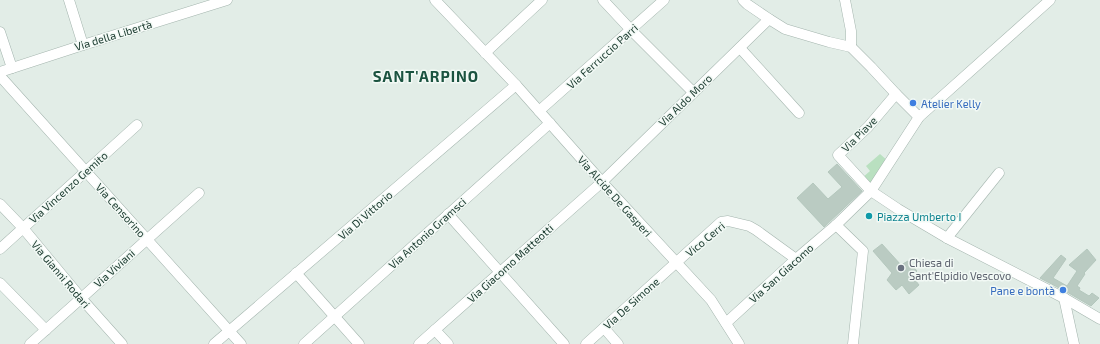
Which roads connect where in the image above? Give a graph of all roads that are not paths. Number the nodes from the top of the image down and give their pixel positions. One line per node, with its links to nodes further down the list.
1 (69, 0): 13 (street)
2 (227, 0): 13 (street, Via della Libertà)
3 (434, 0): 16 (street, Via Alcide De Gasperi)
4 (542, 0): 16 (street)
5 (603, 0): 11 (street)
6 (664, 0): 11 (street, Via Ferruccio Parri)
7 (744, 0): 10 (street)
8 (845, 0): 14 (street)
9 (1050, 0): 25 (street)
10 (769, 19): 14 (street); 15 (street, Via Aldo Moro)
11 (631, 30): 21 (street); 23 (street, Via Ferruccio Parri)
12 (0, 32): 17 (street)
13 (83, 45): 17 (street, Via della Libertà)
14 (850, 47): 22 (street)
15 (740, 48): 21 (street, Via Aldo Moro); 24 (street)
16 (485, 53): 20 (street, Via Alcide De Gasperi)
17 (12, 68): 18 (street, Via della Libertà)
18 (0, 72)
19 (0, 76): 28 (street, Via Censorino)
20 (516, 85): 23 (street, Via Alcide De Gasperi); 43 (street, Via Di Vittorio)
21 (693, 92): 30 (street, Via Aldo Moro)
22 (896, 94): 25 (street); 31 (street, Via Piave)
23 (539, 111): 26 (street, Via Alcide De Gasperi)
24 (799, 113)
25 (919, 117): 31 (street)
26 (550, 123): 30 (street, Via Alcide De Gasperi); 34 (street, Via Antonio Gramsci)
27 (137, 125): 28 (street, Via Vincenzo Gemito)
28 (86, 171): 36 (street, Via Vincenzo Gemito); 38 (street, Via Censorino)
29 (999, 173): 37 (street)
30 (602, 182): 41 (street, Via Alcide De Gasperi); 42 (street, Via Giacomo Matteotti)
31 (871, 191): 35 (street); 37 (street)
32 (199, 193): 38 (street, Via Viviani)
33 (0, 204): 36 (street, Via Gianni Rodari)
34 (448, 214): 42 (street); 47 (street, Via Antonio Gramsci)
35 (836, 225): 40 (street, Via San Giacomo); 66 (street)
36 (23, 228): 39 (street, Via Vincenzo Gemito); 45 (street, Via Gianni Rodari)
37 (947, 238): 46 (street)
38 (147, 239): 45 (street, Via Viviani); 53 (street, Via Censorino)
39 (0, 249)
40 (796, 258): 41 (street, Vico Cerri); 49 (street, Via San Giacomo)
41 (677, 263): 49 (street, Via Alcide De Gasperi); 50 (street, Via De Simone)
42 (500, 272): 52 (street, Via Giacomo Matteotti); 62 (street)
43 (296, 273): 47 (street); 53 (street, Via Di Vittorio)
44 (0, 283): 51 (street)
45 (81, 298): 51 (street, Via Viviani); 55 (street, Via Gianni Rodari)
46 (1064, 298): 48 (street); 67 (street)
47 (334, 316): 58 (street, Via Antonio Gramsci); 59 (street)
48 (1100, 319)
49 (726, 322): 65 (street, Via Alcide De Gasperi)
50 (604, 328): 63 (street, Via De Simone); 64 (street)
51 (46, 330): 54 (street, Via Viviani)
52 (435, 330): 60 (street, Via Giacomo Matteotti); 61 (street)
53 (229, 331): 56 (street, Via Di Vittorio); 57 (street, Via Censorino)
54 (30, 344)
55 (122, 344)
56 (214, 344)
57 (242, 344)
58 (304, 344)
59 (359, 344)
60 (419, 344)
61 (448, 344)
62 (564, 344)
63 (586, 344)
64 (618, 344)
65 (740, 344)
66 (853, 344)
67 (1074, 344)

